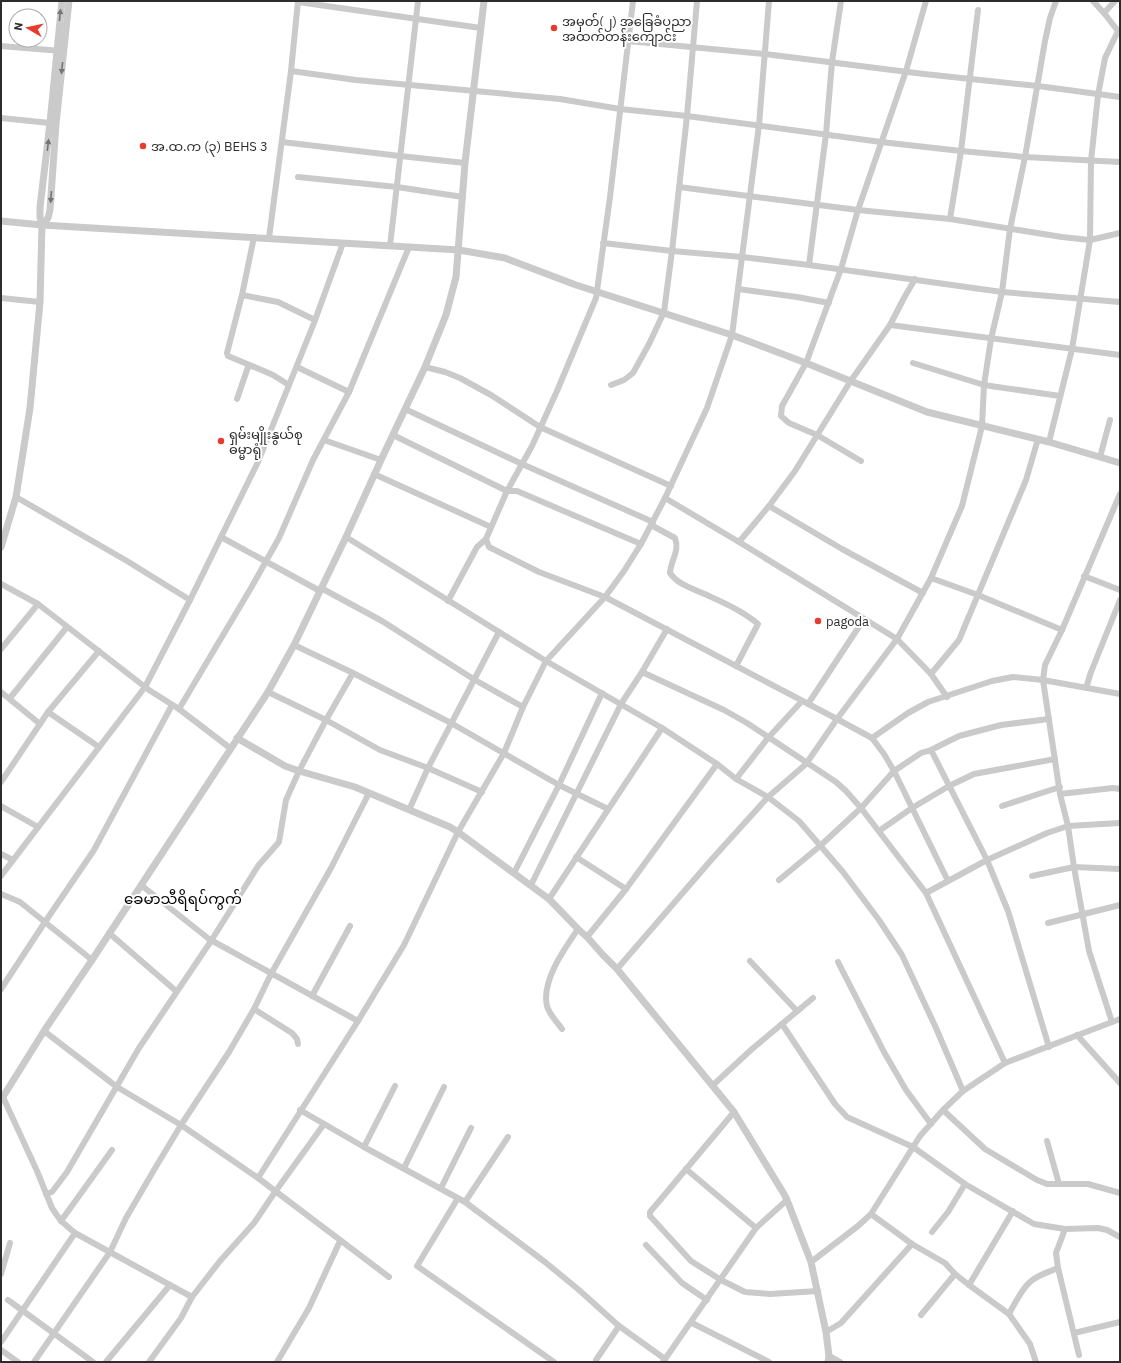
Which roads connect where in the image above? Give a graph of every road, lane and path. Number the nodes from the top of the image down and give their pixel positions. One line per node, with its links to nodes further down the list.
1 (62, 1): 22 (street, one-way to 1)
2 (69, 1): 22 (street)
3 (418, 1): 16 (street)
4 (484, 1): 17 (street)
5 (633, 1): 19 (street)
6 (697, 1): 21 (street)
7 (769, 1): 23 (street)
8 (841, 1): 24 (street)
9 (926, 1): 26 (street)
10 (1093, 1): 15 (street)
11 (1114, 1): 15 (street)
12 (298, 2): 16 (street); 25 (street)
13 (1053, 2): 29 (street)
14 (978, 10): 27 (street)
15 (1104, 13): 18 (street)
16 (416, 20): 17 (street); 28 (street)
17 (480, 28): 30 (street)
18 (1119, 32): 31 (street)
19 (628, 40): 21 (street); 33 (street)
20 (1, 46): 22 (street)
21 (693, 48): 23 (street); 34 (street)
22 (60, 51): 36 (street); 56 (street, one-way to 56)
23 (765, 54): 24 (street); 37 (street)
24 (832, 62): 26 (street); 38 (street)
25 (291, 70): 28 (street); 39 (street)
26 (906, 71): 27 (street); 40 (street)
27 (970, 79): 29 (street); 41 (street)
28 (408, 85): 30 (street); 42 (street)
29 (1038, 86): 31 (street); 43 (street)
30 (473, 91): 33 (street); 46 (street)
31 (1098, 95): 32 (street); 44 (street)
32 (1120, 97)
33 (620, 109): 34 (street); 63 (street)
34 (687, 116): 37 (street); 49 (street)
35 (1, 118): 36 (street)
36 (50, 123): 56 (street, one-way to 36)
37 (759, 125): 38 (street); 50 (street)
38 (826, 134): 40 (street); 52 (street)
39 (282, 142): 42 (street); 60 (street)
40 (881, 142): 41 (street); 53 (street)
41 (961, 151): 43 (street); 54 (street)
42 (400, 156): 46 (street); 48 (street)
43 (1025, 157): 44 (street); 57 (street)
44 (1091, 161): 45 (street); 61 (street)
45 (1120, 162)
46 (465, 163): 51 (street)
47 (298, 177): 48 (street)
48 (397, 187): 51 (street); 64 (street)
49 (679, 187): 50 (street); 67 (street)
50 (749, 196): 52 (street); 68 (street)
51 (463, 197): 66 (street)
52 (817, 204): 53 (street); 69 (street)
53 (858, 210): 54 (street); 70 (street)
54 (950, 219): 57 (street)
55 (1, 221): 56 (street)
56 (42, 225): 59 (street); 78 (street)
57 (1010, 229): 61 (street); 74 (street)
58 (1120, 233): 61 (street)
59 (254, 237): 60 (street); 75 (street)
60 (269, 238): 62 (street)
61 (1090, 240): 77 (street)
62 (343, 243): 64 (street); 82 (street)
63 (604, 243): 67 (street); 73 (street)
64 (390, 246): 65 (street)
65 (409, 247): 66 (street); 97 (street)
66 (459, 250): 73 (street); 92 (street)
67 (672, 251): 68 (street); 81 (street)
68 (742, 257): 69 (street); 72 (street)
69 (810, 265): 70 (street)
70 (841, 269): 71 (street); 80 (street)
71 (915, 279): 74 (street); 83 (street)
72 (738, 289): 80 (street); 84 (street)
73 (598, 292): 81 (street); 103 (street)
74 (1002, 292): 77 (street); 85 (street)
75 (242, 295): 82 (street); 90 (street)
76 (1, 298): 78 (street)
77 (1081, 299): 79 (street); 86 (street)
78 (40, 302): 118 (street)
79 (1120, 302)
80 (829, 303): 88 (street)
81 (664, 312): 84 (street); 95 (street)
82 (315, 320): 91 (street)
83 (890, 325): 85 (street); 93 (street)
84 (732, 335): 88 (street); 115 (street)
85 (991, 339): 86 (street); 96 (street)
86 (1072, 349): 87 (street); 98 (street)
87 (1120, 355)
88 (806, 363): 93 (street); 105 (street)
89 (912, 363): 96 (street)
90 (252, 366): 94 (street); 99 (street)
91 (297, 367): 94 (street); 97 (street)
92 (425, 367): 100 (street); 103 (street)
93 (850, 382): 102 (street); 105 (street)
94 (289, 385): 123 (street)
95 (611, 385)
96 (984, 385): 98 (street); 102 (street)
97 (349, 392): 107 (street)
98 (1060, 396): 108 (street)
99 (237, 399)
100 (405, 409): 104 (street); 113 (street)
101 (1110, 420): 109 (street)
102 (982, 426): 106 (street); 131 (street)
103 (540, 427): 113 (street); 115 (street)
104 (393, 435): 110 (street); 116 (street)
105 (817, 435): 111 (street); 120 (street)
106 (1038, 439): 108 (street); 136 (street)
107 (324, 440): 110 (street); 129 (street)
108 (1049, 442): 109 (street)
109 (1100, 457): 112 (street)
110 (380, 460): 114 (street)
111 (861, 461)
112 (1120, 463)
113 (522, 464): 116 (street); 121 (street)
114 (374, 474): 122 (street); 124 (street)
115 (671, 486): 119 (street)
116 (507, 491): 122 (street); 127 (street)
117 (1120, 494): 130 (street)
118 (16, 497): 128 (street); 138 (street)
119 (665, 498): 121 (street); 126 (street)
120 (769, 506): 126 (street); 135 (street)
121 (652, 523): 127 (street); 152 (street)
122 (491, 527): 125 (street)
123 (221, 537): 129 (street); 138 (street)
124 (346, 537): 133 (street); 140 (street)
125 (486, 539): 137 (street); 140 (street)
126 (740, 542): 142 (street)
127 (641, 544): 137 (street)
128 (1, 547)
129 (266, 561): 133 (street); 171 (street)
130 (1084, 576): 134 (street); 145 (street)
131 (931, 578): 135 (street); 136 (street)
132 (1, 584): 141 (street)
133 (321, 589): 148 (street); 156 (street)
134 (1120, 590)
135 (923, 593): 147 (street)
136 (978, 595): 145 (street); 155 (street)
137 (605, 597): 144 (street); 151 (street)
138 (190, 600): 158 (street)
139 (1120, 600): 159 (street)
140 (448, 601): 146 (street)
141 (38, 604): 143 (street); 149 (street)
142 (864, 619): 147 (street); 168 (street)
143 (67, 627): 150 (street); 165 (street)
144 (667, 630): 152 (street); 154 (street)
145 (1062, 630): 157 (street)
146 (499, 632): 151 (street); 156 (street)
147 (897, 639): 155 (street); 173 (street)
148 (294, 645): 153 (street); 161 (street)
149 (1, 649)
150 (99, 651): 158 (street); 172 (street)
151 (546, 661): 162 (street); 170 (street)
152 (736, 666): 166 (street)
153 (353, 672): 175 (street); 176 (street)
154 (642, 672): 167 (street); 180 (street)
155 (931, 674): 164 (street)
156 (475, 680): 170 (street); 176 (street)
157 (1043, 680): 159 (street); 164 (street); 174 (street)
158 (145, 687): 169 (street); 182 (street)
159 (1086, 688): 163 (street)
160 (1, 692): 165 (street)
161 (268, 692): 175 (street); 179 (street)
162 (602, 693): 167 (street); 194 (street)
163 (1120, 694)
164 (948, 696): 181 (street)
165 (10, 698): 177 (street)
166 (802, 701): 168 (street); 180 (street)
167 (621, 704): 178 (street); 200 (street)
168 (808, 704): 173 (street)
169 (172, 705): 171 (street); 233 (street)
170 (523, 707): 185 (street)
171 (179, 709): 183 (street)
172 (48, 712): 177 (street); 182 (street)
173 (837, 719): 181 (street); 188 (street)
174 (1049, 719): 184 (street); 186 (street)
175 (326, 720): 189 (street); 190 (street)
176 (452, 723): 185 (street); 189 (street)
177 (40, 724): 193 (street)
178 (662, 728): 187 (street); 206 (street)
179 (237, 738): 183 (street); 190 (street)
180 (768, 738): 188 (street); 192 (street)
181 (872, 738): 191 (street)
182 (99, 747): 210 (street)
183 (230, 748): 225 (street)
184 (931, 750): 191 (street); 195 (street)
185 (504, 753): 194 (street); 198 (street)
186 (1055, 759): 195 (street); 197 (street)
187 (717, 764): 192 (street); 227 (street)
188 (806, 764): 201 (street); 204 (street)
189 (428, 768): 198 (street); 207 (street)
190 (299, 771): 199 (street); 239 (street)
191 (894, 771): 204 (street); 205 (street)
192 (736, 778): 201 (street)
193 (1, 782)
194 (559, 784): 200 (street); 220 (street)
195 (949, 786): 205 (street); 217 (street)
196 (1120, 789): 197 (street)
197 (1060, 790): 203 (street); 209 (street)
198 (482, 792): 212 (street)
199 (369, 793): 207 (street); 244 (street)
200 (577, 793): 206 (street); 226 (street)
201 (768, 797): 213 (street); 243 (street)
202 (1, 806): 210 (street)
203 (1002, 806)
204 (861, 808): 211 (street); 213 (street)
205 (912, 808): 211 (street); 224 (street)
206 (608, 809): 215 (street)
207 (409, 810): 212 (street)
208 (1120, 823): 209 (street)
209 (1068, 826): 217 (street); 218 (street)
210 (38, 827): 216 (street)
211 (879, 831): 228 (street)
212 (458, 832): 220 (street); 252 (street)
213 (820, 846): 223 (street); 266 (street)
214 (1, 854): 216 (street)
215 (576, 857): 227 (street); 230 (street)
216 (14, 860): 221 (street)
217 (987, 860): 224 (street); 259 (street)
218 (1074, 867): 219 (street); 222 (street); 232 (street)
219 (1120, 869)
220 (514, 873): 226 (street)
221 (1, 876)
222 (1032, 876)
223 (779, 880)
224 (948, 881): 228 (street)
225 (141, 885): 237 (street); 239 (street)
226 (531, 886): 230 (street)
227 (626, 889): 238 (street)
228 (926, 893): 260 (street)
229 (1, 894): 233 (street)
230 (548, 898): 236 (street)
231 (1120, 905): 232 (street)
232 (1082, 915): 234 (street); 253 (street)
233 (45, 922): 240 (street); 245 (street)
234 (1048, 923)
235 (350, 926): 247 (street)
236 (578, 929): 238 (street); 255 (street)
237 (109, 933): 240 (street); 246 (street)
238 (587, 936): 243 (street)
239 (211, 941): 244 (street); 246 (street)
240 (92, 960): 256 (street)
241 (750, 961): 250 (street)
242 (838, 962): 272 (street)
243 (617, 969): 263 (street)
244 (271, 974): 247 (street); 249 (street)
245 (1, 989)
246 (176, 991): 264 (street)
247 (312, 996): 252 (street)
248 (813, 998): 250 (street)
249 (254, 1009): 258 (street); 273 (street)
250 (797, 1011): 254 (street)
251 (1120, 1019): 253 (street)
252 (358, 1021): 268 (street)
253 (1112, 1022): 257 (street)
254 (782, 1024): 263 (street); 278 (street)
255 (562, 1029)
256 (44, 1031): 264 (street); 267 (street)
257 (1077, 1035): 259 (street); 261 (street)
258 (298, 1044)
259 (1049, 1047): 260 (street)
260 (1005, 1063): 266 (street)
261 (1120, 1083)
262 (395, 1086): 277 (street)
263 (713, 1086): 270 (street)
264 (116, 1087): 273 (street); 288 (street)
265 (444, 1087): 280 (street)
266 (963, 1091): 269 (street)
267 (2, 1098): 288 (street)
268 (300, 1110): 271 (street); 282 (street)
269 (943, 1110): 272 (street); 284 (street)
270 (734, 1112): 281 (street); 290 (street)
271 (324, 1124): 277 (street); 286 (street)
272 (931, 1124): 278 (street)
273 (181, 1125): 282 (street); 304 (street)
274 (471, 1128): 285 (street)
275 (508, 1137): 291 (street)
276 (1046, 1141): 284 (street)
277 (364, 1147): 280 (street)
278 (913, 1147): 283 (street); 293 (street)
279 (112, 1150): 294 (street)
280 (404, 1168): 285 (street)
281 (686, 1170): 295 (street); 310 (street)
282 (258, 1178): 286 (street)
283 (965, 1184): 292 (street); 297 (street)
284 (1059, 1184): 287 (street)
285 (441, 1188): 289 (street)
286 (275, 1192): 300 (street); 314 (street)
287 (1120, 1193)
288 (46, 1194): 294 (street)
289 (458, 1198): 291 (street); 338 (street)
290 (788, 1200): 295 (street); 305 (street)
291 (466, 1202): 322 (street)
292 (1013, 1211): 296 (street); 312 (street)
293 (871, 1214): 302 (street); 305 (street)
294 (61, 1221): 298 (street)
295 (756, 1228): 310 (street)
296 (1065, 1229): 299 (street); 306 (street)
297 (932, 1232)
298 (75, 1233): 304 (street); 317 (street)
299 (1120, 1237)
300 (340, 1241): 309 (street); 337 (street)
301 (10, 1243): 307 (street)
302 (912, 1244): 308 (street); 323 (street)
303 (646, 1245): 316 (street)
304 (110, 1252): 311 (street); 324 (street)
305 (811, 1262): 313 (street)
306 (1058, 1268): 318 (street); 325 (street)
307 (1, 1274)
308 (956, 1274): 312 (street); 319 (street)
309 (389, 1277)
310 (721, 1280): 313 (street); 316 (street)
311 (170, 1285): 314 (street); 335 (street)
312 (969, 1285): 318 (street)
313 (818, 1291): 323 (street)
314 (192, 1297): 336 (street)
315 (8, 1300): 317 (street)
316 (707, 1300): 321 (street)
317 (22, 1311): 324 (street); 326 (street)
318 (1009, 1314): 341 (street)
319 (921, 1315)
320 (1120, 1322): 325 (street)
321 (692, 1323): 331 (street); 339 (street)
322 (619, 1326): 330 (street); 331 (street)
323 (826, 1332): 329 (street)
324 (54, 1333): 333 (street); 334 (street)
325 (1074, 1333): 328 (street)
326 (1, 1342)
327 (1, 1350): 332 (street)
328 (1079, 1355)
329 (829, 1359): 340 (street)
330 (596, 1360)
331 (664, 1361)
332 (18, 1362)
333 (34, 1362)
334 (93, 1362)
335 (106, 1362)
336 (149, 1362)
337 (277, 1362)
338 (554, 1362)
339 (769, 1362)
340 (840, 1362)
341 (1036, 1362)

